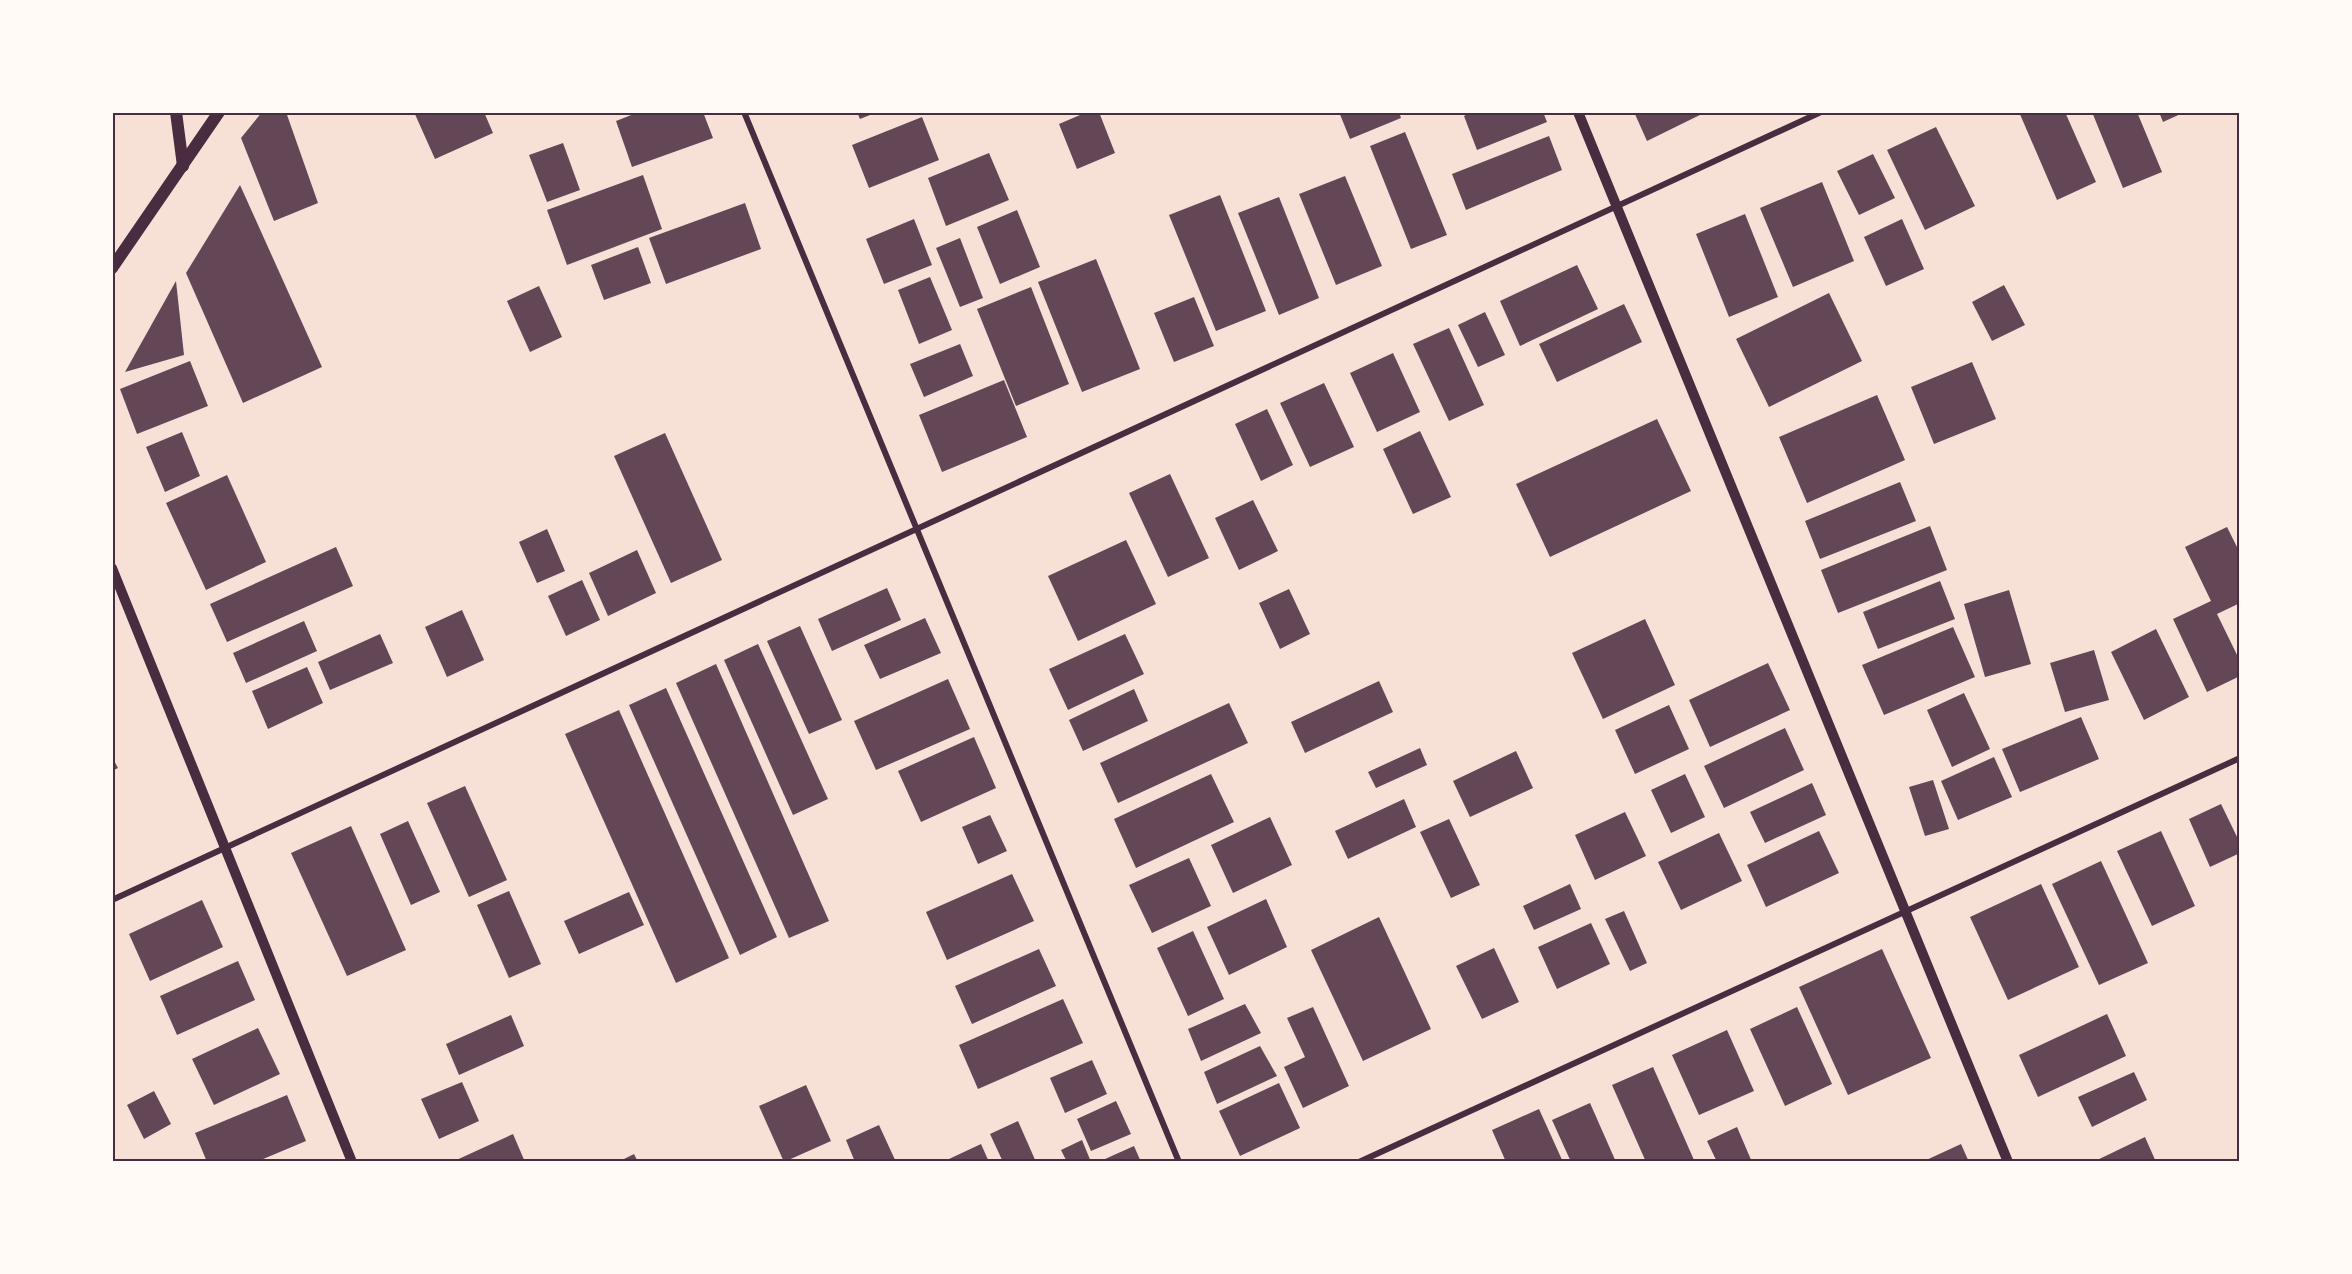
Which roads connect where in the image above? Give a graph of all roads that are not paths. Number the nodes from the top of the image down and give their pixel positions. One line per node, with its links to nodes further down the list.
1 (176, 112): 6 (main road)
2 (219, 112): 6 (main road)
3 (744, 112): 9 (street)
4 (1578, 112): 7 (street)
5 (1821, 112): 7 (street)
6 (183, 166): 8 (main road)
7 (1616, 207): 9 (street); 14 (street)
8 (112, 268)
9 (917, 529): 12 (street); 16 (street)
10 (112, 568): 12 (street)
11 (2240, 758): 14 (street)
12 (225, 848): 13 (street); 15 (street)
13 (112, 900)
14 (1905, 911): 17 (street); 18 (street)
15 (352, 1161)
16 (1179, 1161)
17 (1359, 1161)
18 (2008, 1161)

